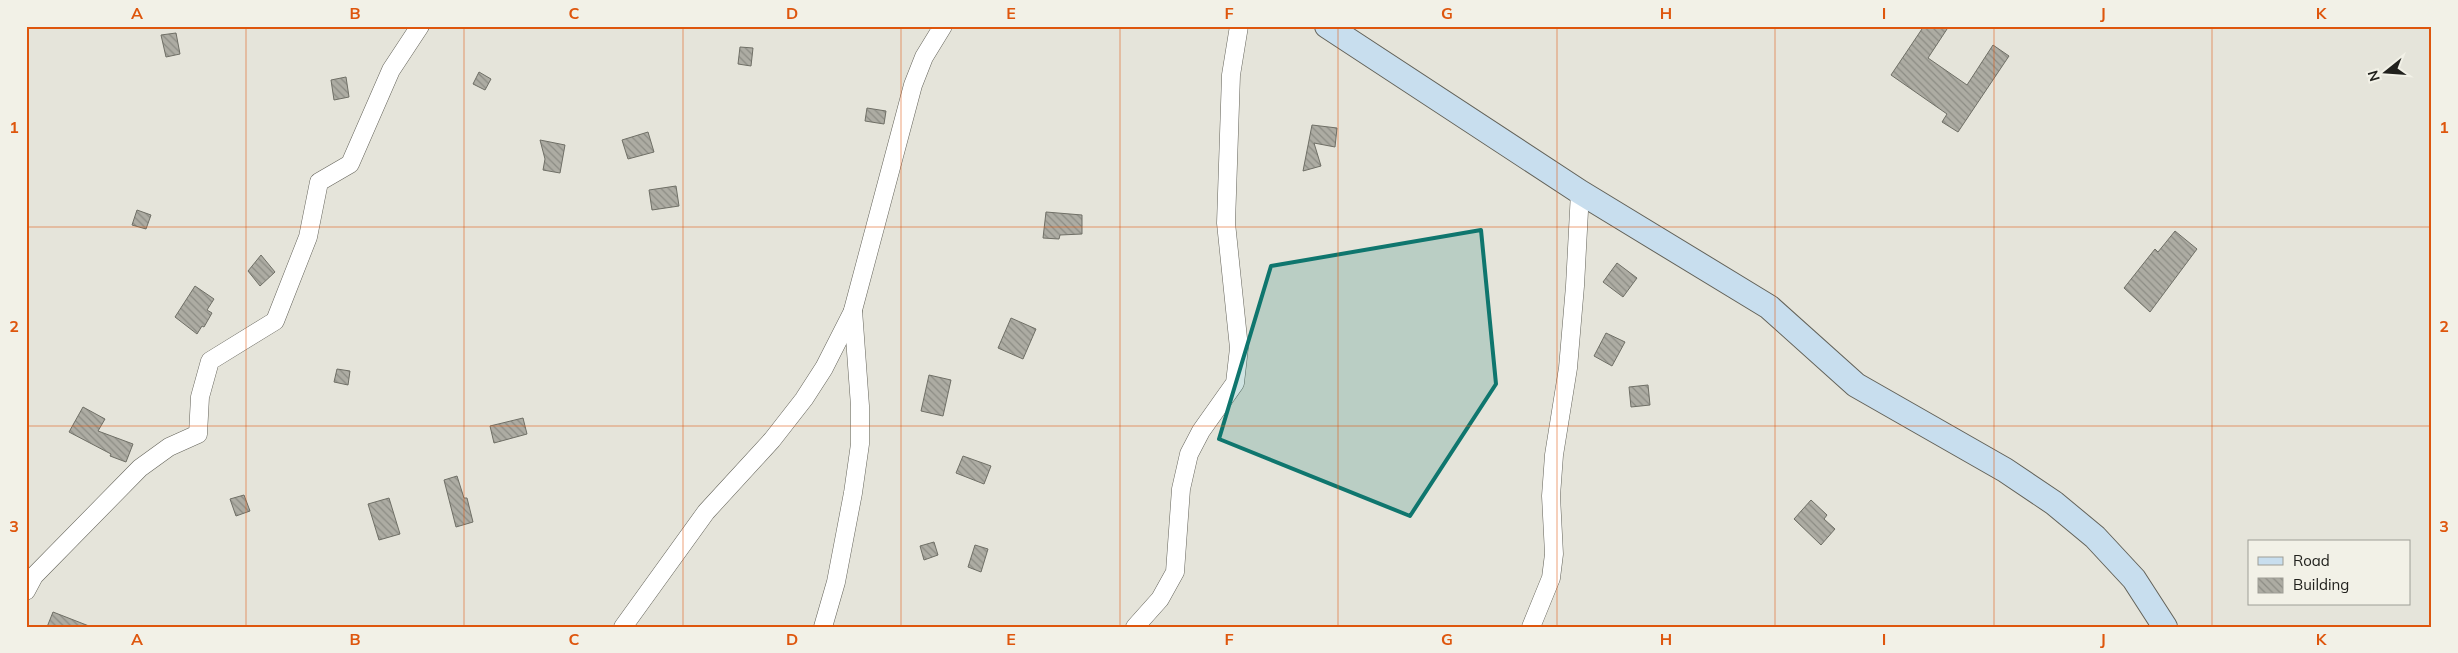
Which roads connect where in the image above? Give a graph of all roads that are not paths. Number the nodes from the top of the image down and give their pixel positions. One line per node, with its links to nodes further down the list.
1 (420, 26): 7 (street)
2 (943, 26): 6 (street)
3 (1239, 26): 10 (street)
4 (1327, 26): 5 (main road)
5 (1580, 192): 11 (street); 12 (main road)
6 (853, 310): 8 (street); 9 (street)
7 (26, 591)
8 (623, 627)
9 (823, 627)
10 (1135, 627)
11 (1531, 627)
12 (2165, 627)

